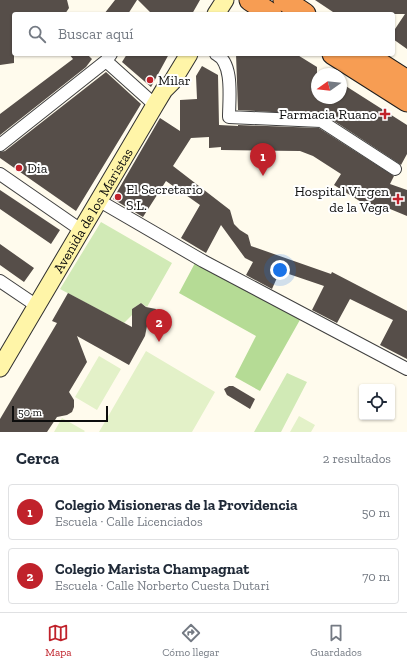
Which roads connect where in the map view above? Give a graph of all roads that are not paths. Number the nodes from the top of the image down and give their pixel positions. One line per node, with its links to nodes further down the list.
1 (225, 0): 4 (main road)
2 (250, 0): 5 (highway)
3 (284, 0): 6 (highway)
4 (217, 12)
5 (268, 12)
6 (302, 12)
7 (188, 56): 14 (main road, Avenida de los Maristas)
8 (218, 56): 16 (street)
9 (336, 56): 13 (highway)
10 (368, 56): 12 (highway)
11 (108, 58): 14 (street); 15 (street)
12 (407, 81)
13 (407, 101)
14 (155, 105): 18 (main road, Avenida de los Maristas)
15 (0, 145)
16 (395, 169)
17 (0, 174): 19 (street)
18 (98, 200): 19 (main road, Avenida de los Maristas); 23 (street)
19 (81, 230): 21 (main road, Avenida de los Maristas)
20 (0, 281): 21 (street)
21 (37, 306): 22 (main road, Avenida de los Maristas)
22 (0, 368)
23 (407, 369)

